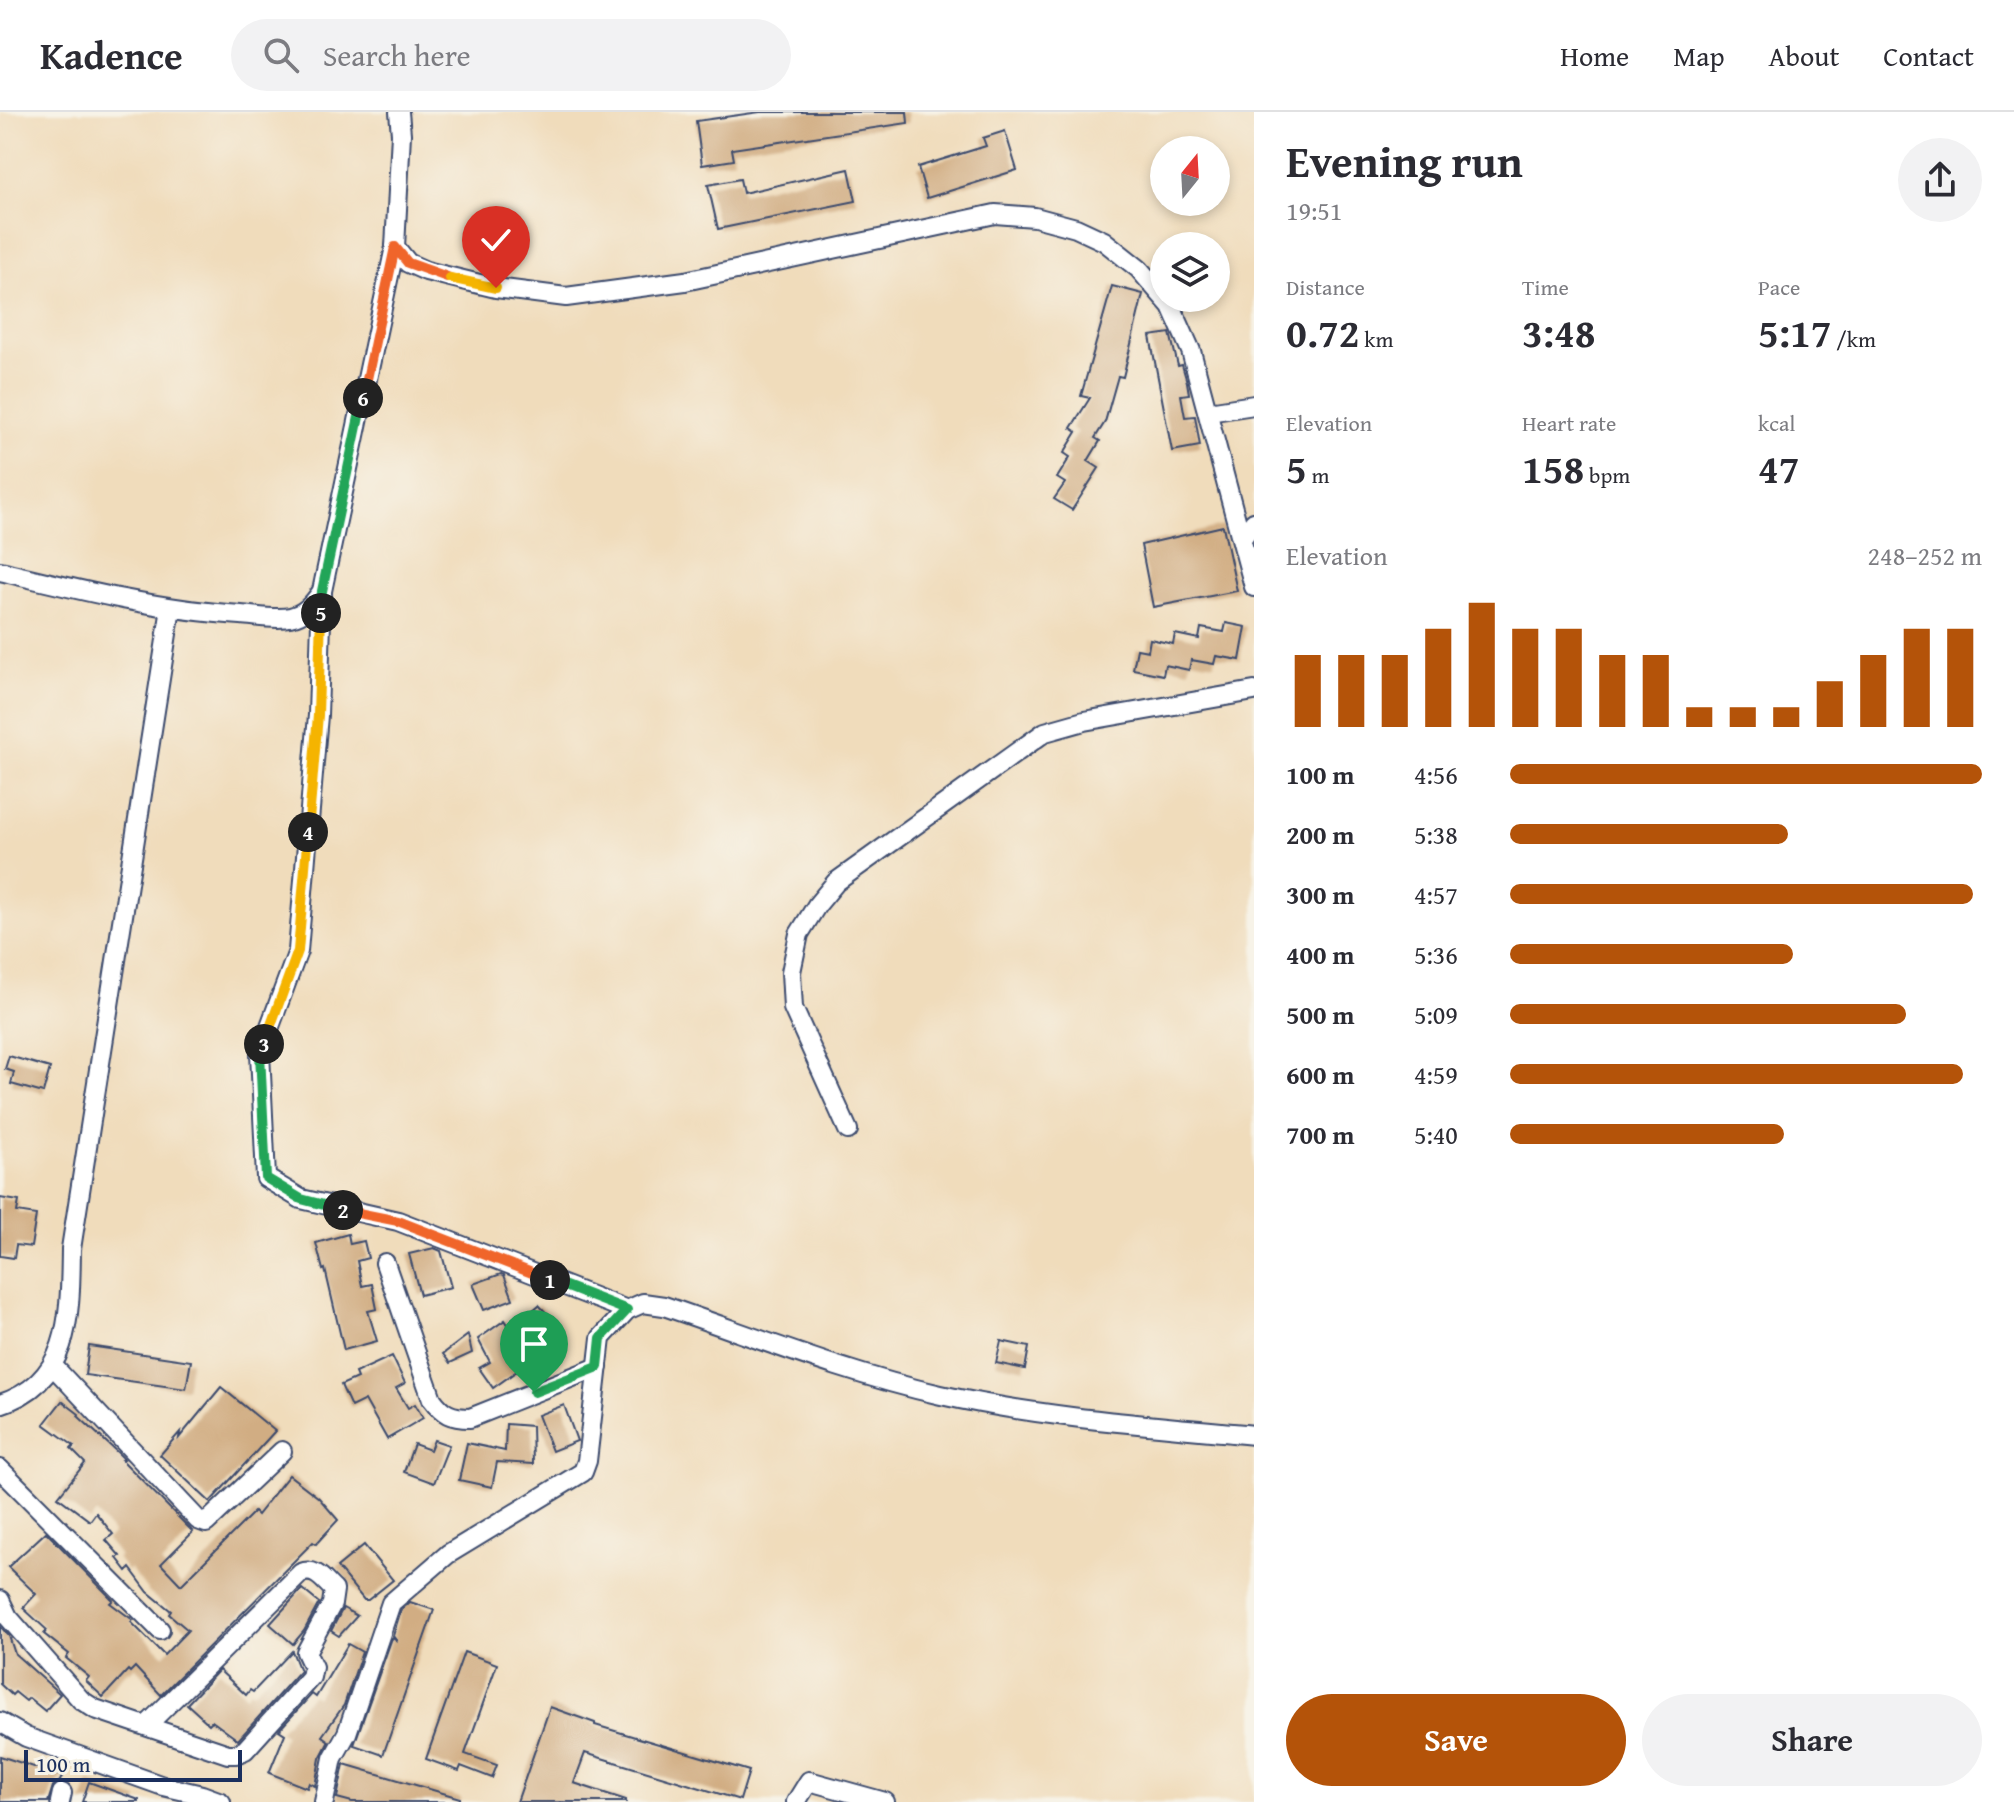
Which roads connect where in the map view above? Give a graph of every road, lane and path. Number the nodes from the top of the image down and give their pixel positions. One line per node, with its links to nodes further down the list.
1 (399, 112): 2 (street)
2 (395, 247): 4 (street); 9 (street)
3 (1254, 405): 4 (street)
4 (1208, 412): 6 (street)
5 (1254, 522): 6 (street)
6 (1242, 538): 8 (street)
7 (0, 571): 10 (street)
8 (1254, 587)
9 (322, 591): 10 (street); 14 (street)
10 (171, 608): 15 (street)
11 (1254, 691): 12 (street)
12 (848, 1130)
13 (385, 1263): 16 (street)
14 (627, 1310): 16 (street); 18 (street)
15 (53, 1366): 17 (street); 19 (street)
16 (598, 1367): 28 (street)
17 (0, 1404)
18 (1254, 1435)
19 (282, 1451)
20 (0, 1469): 21 (street)
21 (18, 1488): 22 (street); 24 (street)
22 (0, 1497)
23 (0, 1600): 26 (street)
24 (160, 1630)
25 (0, 1722): 27 (street)
26 (146, 1726): 26 (street)
27 (221, 1802)
28 (324, 1802)
29 (796, 1802): 30 (street)
30 (885, 1802)

